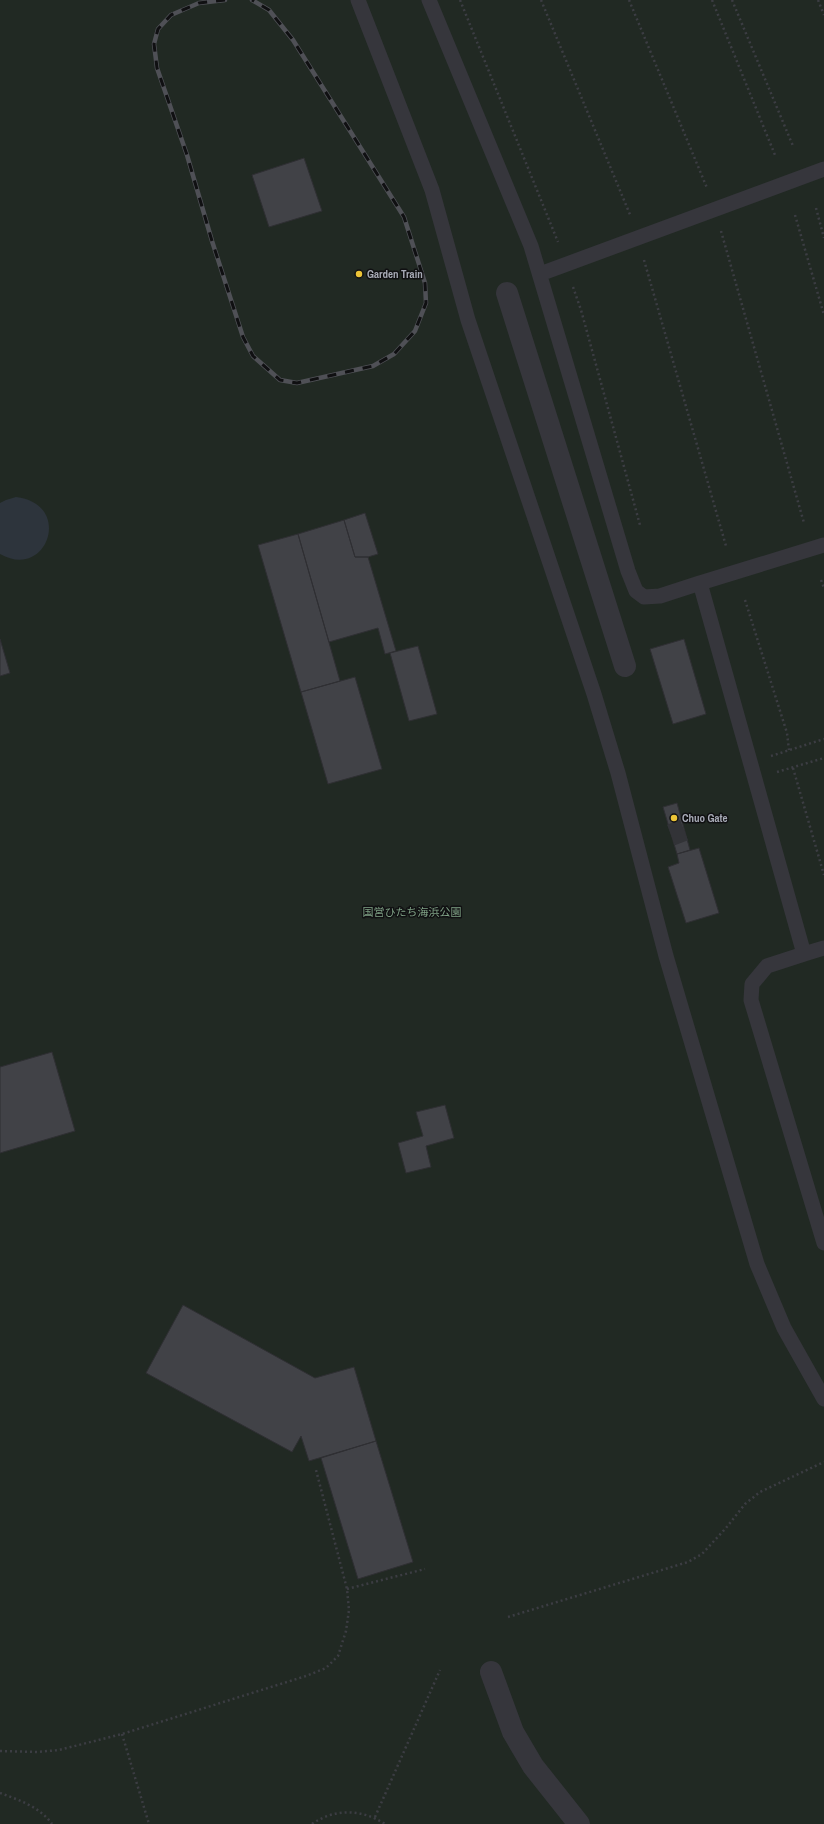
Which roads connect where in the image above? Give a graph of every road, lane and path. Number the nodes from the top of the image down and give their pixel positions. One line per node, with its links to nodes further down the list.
1 (358, 0): 38 (lane)
2 (430, 0): 17 (lane)
3 (541, 0): 15 (path)
4 (629, 0): 13 (path)
5 (712, 0): 10 (path)
6 (732, 0): 9 (path)
7 (818, 0): 8 (path)
8 (824, 16)
9 (793, 146)
10 (775, 155)
11 (824, 169): 13 (lane)
12 (816, 208): 16 (path)
13 (714, 210): 15 (lane); 20 (path)
14 (795, 215): 19 (path)
15 (637, 238): 17 (lane); 22 (path)
16 (824, 238)
17 (540, 274): 24 (lane)
18 (507, 293): 27 (street)
19 (824, 315)
20 (804, 523)
21 (824, 545): 24 (lane)
22 (726, 546)
23 (821, 580): 25 (path)
24 (700, 583): 36 (lane)
25 (824, 588)
26 (745, 600): 29 (path)
27 (624, 666)
28 (824, 739): 29 (path)
29 (790, 750): 30 (path)
30 (769, 757)
31 (824, 758): 32 (path)
32 (793, 768): 33 (path); 34 (path)
33 (774, 773)
34 (824, 875)
35 (824, 948): 36 (lane)
36 (804, 954): 37 (lane)
37 (824, 1243)
38 (824, 1399)
39 (824, 1462): 43 (path)
40 (316, 1470): 42 (path)
41 (425, 1569): 42 (path)
42 (347, 1589): 46 (path)
43 (508, 1617)
44 (440, 1670): 49 (path)
45 (491, 1672): 54 (street)
46 (122, 1734): 47 (path); 51 (path)
47 (0, 1751)
48 (0, 1793): 50 (path)
49 (375, 1817): 52 (path); 53 (path)
50 (52, 1824)
51 (149, 1824)
52 (312, 1824)
53 (385, 1824)
54 (579, 1824)

